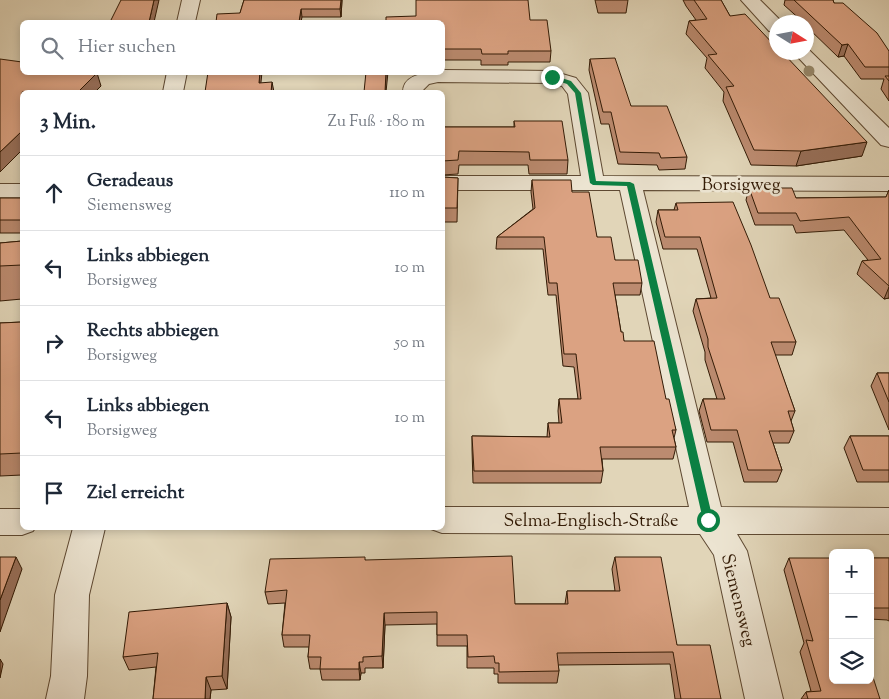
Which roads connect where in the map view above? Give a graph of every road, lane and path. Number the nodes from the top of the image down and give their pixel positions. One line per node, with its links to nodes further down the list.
1 (191, 0): 3 (street)
2 (750, 0): 4 (street)
3 (186, 20)
4 (769, 20)
5 (810, 60): 9 (street)
6 (176, 75): 7 (street)
7 (173, 90)
8 (413, 90): 11 (street)
9 (889, 140)
10 (445, 183): 11 (street, Borsigweg)
11 (593, 183): 12 (street, Borsigweg)
12 (630, 184): 13 (street, Borsigweg); 17 (street, Siemensweg)
13 (889, 184)
14 (0, 191): 15 (street)
15 (20, 191)
16 (445, 520): 17 (street, Selma-Englisch-Straße)
17 (708, 520): 18 (street, Selma-Englisch-Straße); 23 (street, Siemensweg)
18 (889, 521)
19 (0, 522): 20 (street)
20 (20, 522)
21 (88, 530): 22 (street)
22 (65, 699)
23 (764, 699)

